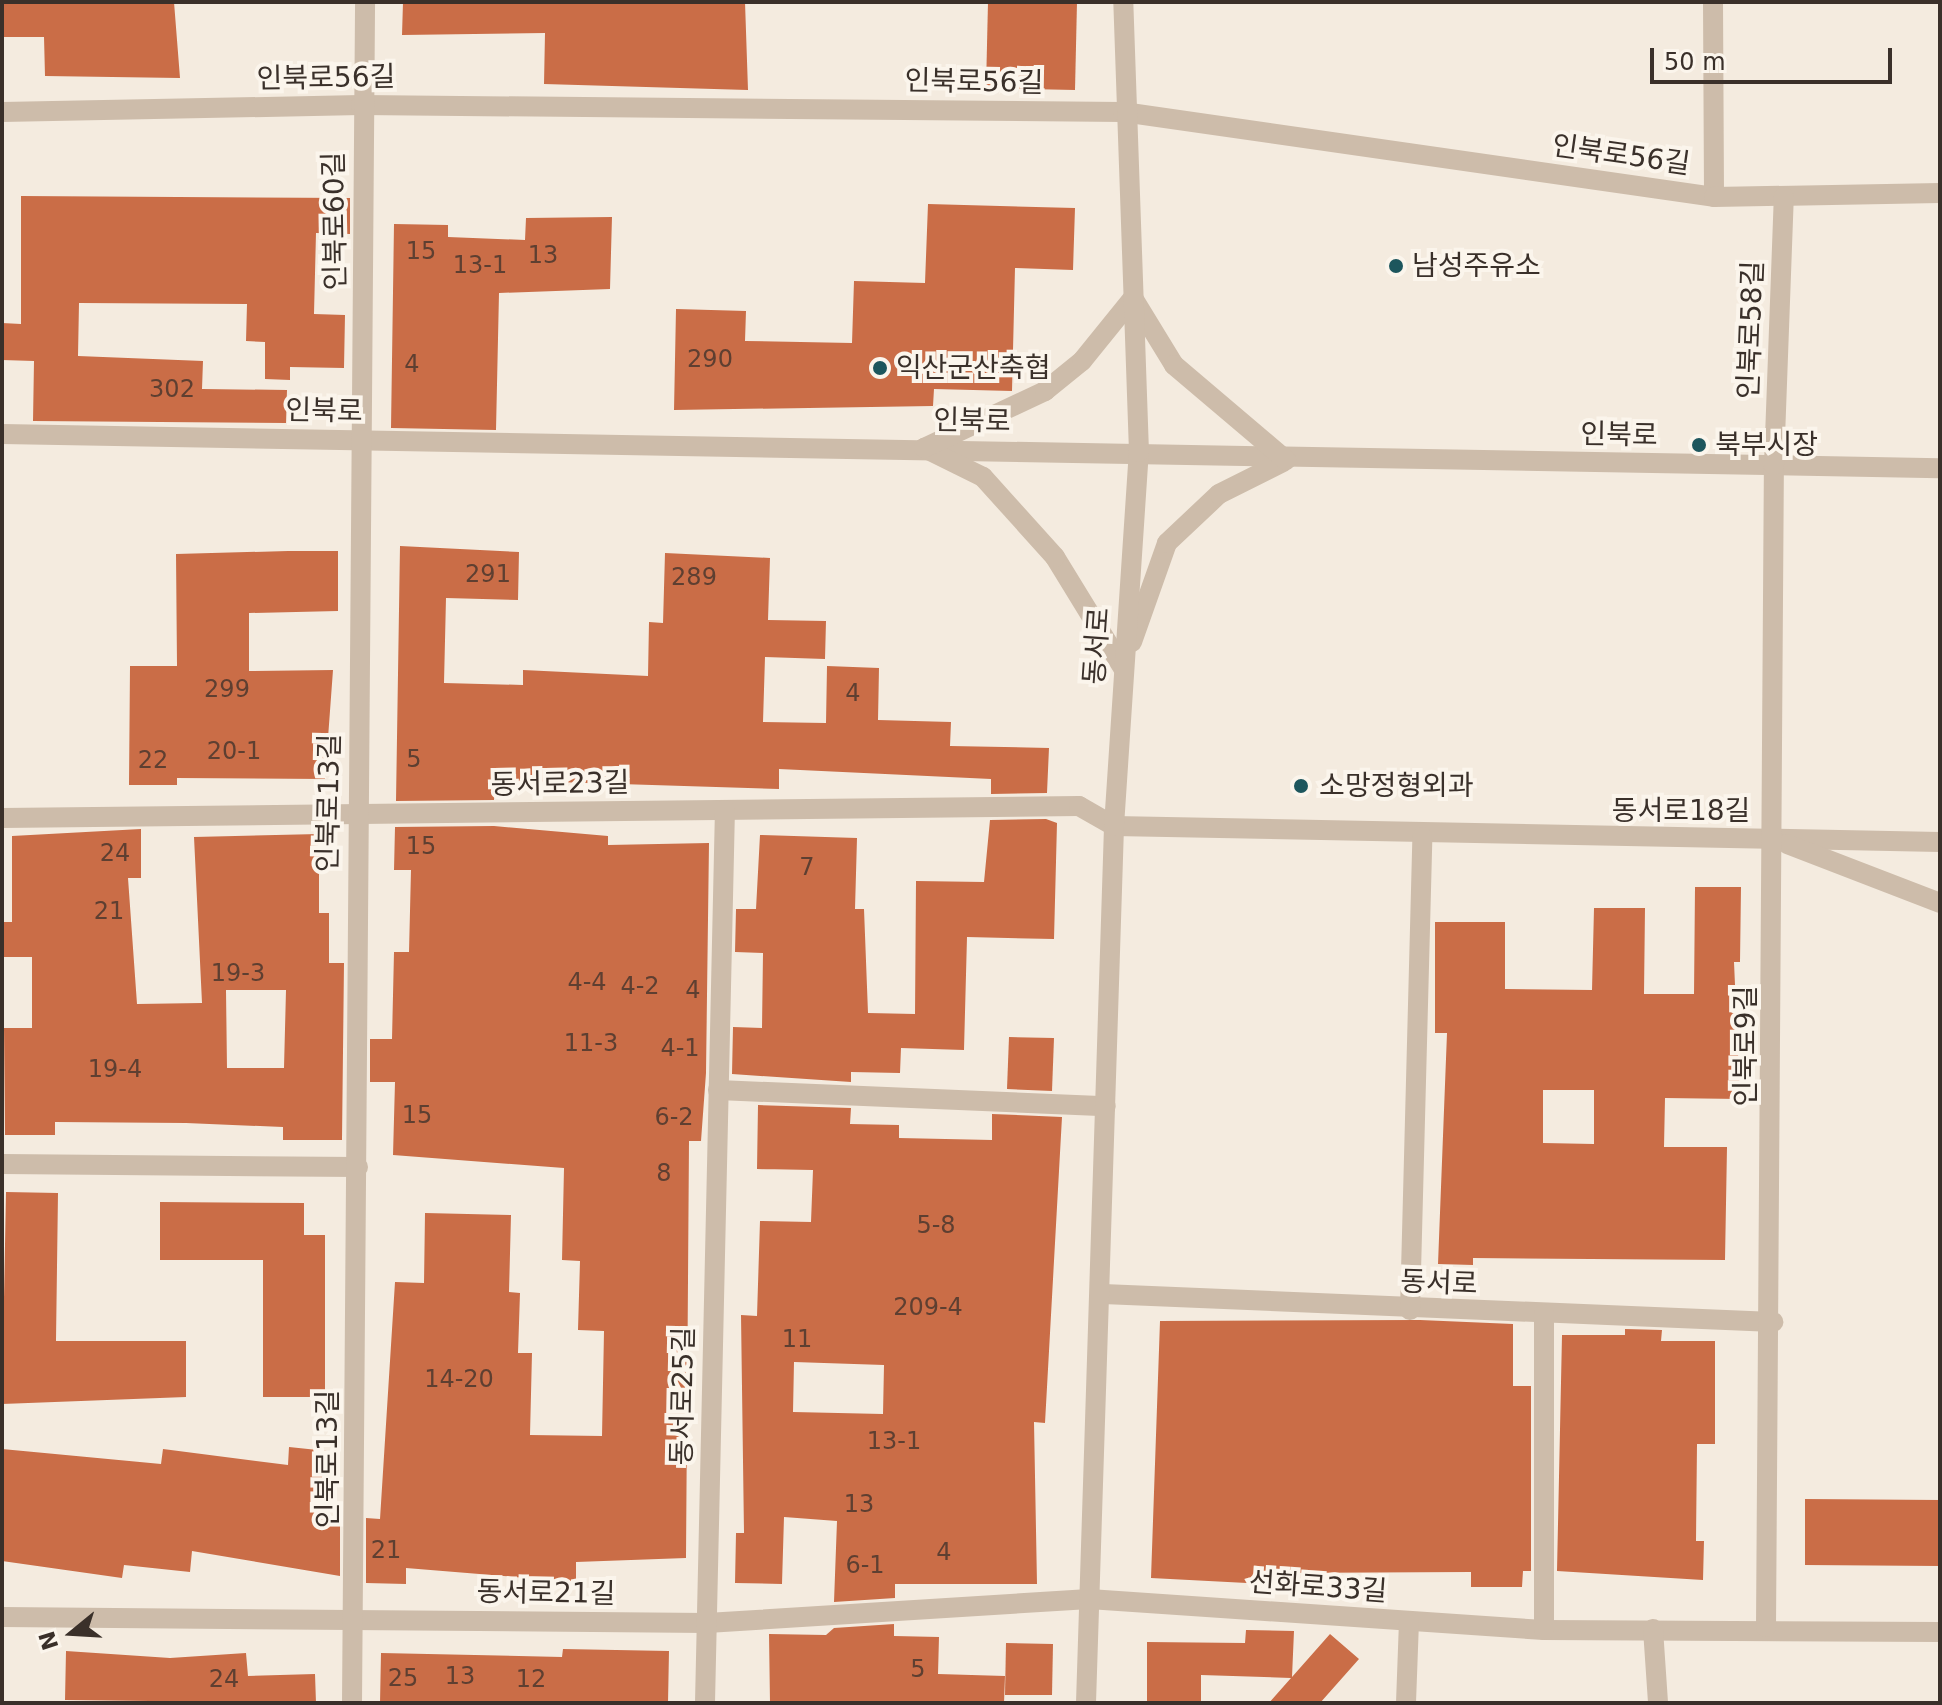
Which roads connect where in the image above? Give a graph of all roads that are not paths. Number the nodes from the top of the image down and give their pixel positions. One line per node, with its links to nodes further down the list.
1 (365, 2): 4 (street, 인북로60길)
2 (1123, 2): 6 (street, 동서로)
3 (1713, 2): 8 (street)
4 (361, 105): 5 (street, 인북로56길); 6 (street, 인북로56길); 12 (street, 인북로60길)
5 (2, 112)
6 (1123, 112): 8 (street, 인북로56길); 10 (street, 동서로)
7 (1940, 193): 9 (street, 인북로56길)
8 (1714, 197): 9 (street, 인북로56길)
9 (1784, 197): 16 (street, 인북로58길)
10 (1133, 298): 13 (street); 14 (street, 동서로); 15 (street)
11 (2, 434): 12 (street, 인북로)
12 (365, 440): 13 (street, 인북로); 20 (street, 인북로13길)
13 (924, 448): 14 (street, 인북로); 18 (street)
14 (1139, 452): 15 (street, 인북로); 18 (street, 동서로)
15 (1286, 460): 16 (street, 인북로); 18 (street)
16 (1774, 465): 17 (street, 인북로); 24 (street, 인북로9길)
17 (1940, 468)
18 (1123, 668): 22 (street, 동서로)
19 (725, 810): 20 (street, 동서로23길); 22 (street, 동서로23길); 27 (street, 동서로25길)
20 (355, 814): 21 (street, 동서로23길); 30 (street, 인북로13길)
21 (2, 818)
22 (1114, 826): 23 (street, 동서로18길); 28 (street, 동서로)
23 (1422, 837): 24 (street, 동서로18길); 32 (street)
24 (1775, 839): 25 (street, 동서로18길); 26 (street); 34 (street, 인북로9길)
25 (1940, 842)
26 (1940, 903)
27 (718, 1090): 28 (street); 39 (street, 동서로25길)
28 (1106, 1106): 31 (street, 동서로)
29 (2, 1164): 30 (street)
30 (358, 1167): 37 (street, 인북로13길)
31 (1103, 1294): 32 (street, 동서로); 35 (street, 동서로)
32 (1410, 1310): 33 (street, 동서로)
33 (1544, 1314): 34 (street, 동서로); 42 (street)
34 (1773, 1322): 40 (street, 인북로9길)
35 (1089, 1599): 38 (street, 선화로33길); 39 (street, 동서로21길); 46 (street, 동서로)
36 (2, 1617): 37 (street, 동서로21길)
37 (355, 1619): 39 (street, 동서로21길); 44 (street, 인북로13길)
38 (1409, 1621): 42 (street, 선화로33길); 47 (street)
39 (707, 1623): 45 (street, 동서로25길)
40 (1766, 1627): 41 (street, 선화로33길); 43 (street, 선화로33길)
41 (1653, 1629): 42 (street, 선화로33길); 48 (street)
42 (1544, 1630)
43 (1940, 1632)
44 (352, 1703)
45 (705, 1703)
46 (1086, 1703)
47 (1406, 1703)
48 (1658, 1703)

